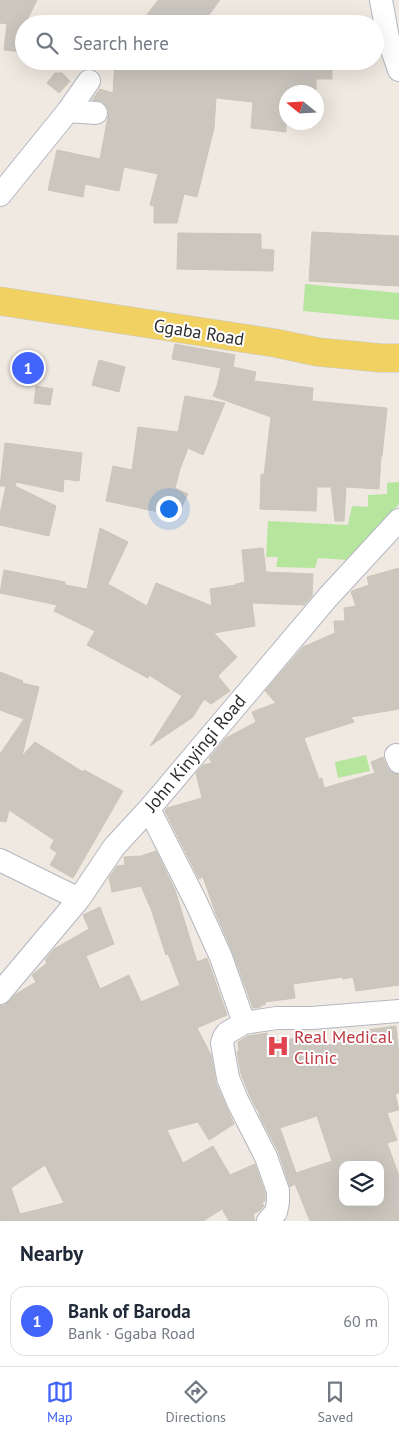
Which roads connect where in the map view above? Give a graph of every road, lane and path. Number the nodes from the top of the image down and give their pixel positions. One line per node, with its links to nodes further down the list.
1 (381, 0): 2 (street)
2 (384, 15)
3 (384, 16): 4 (street)
4 (399, 70)
5 (89, 81): 6 (street)
6 (68, 111): 7 (street); 8 (street)
7 (96, 113)
8 (0, 195)
9 (0, 301): 10 (main road, Ggaba Road)
10 (399, 358)
11 (399, 520): 12 (street, John Kinyingi Road)
12 (149, 809): 14 (street, John Kinyingi Road); 17 (street)
13 (0, 860): 14 (street)
14 (79, 899): 15 (street, John Kinyingi Road)
15 (0, 993)
16 (399, 1010): 17 (street)
17 (244, 1023): 18 (street)
18 (268, 1221)

